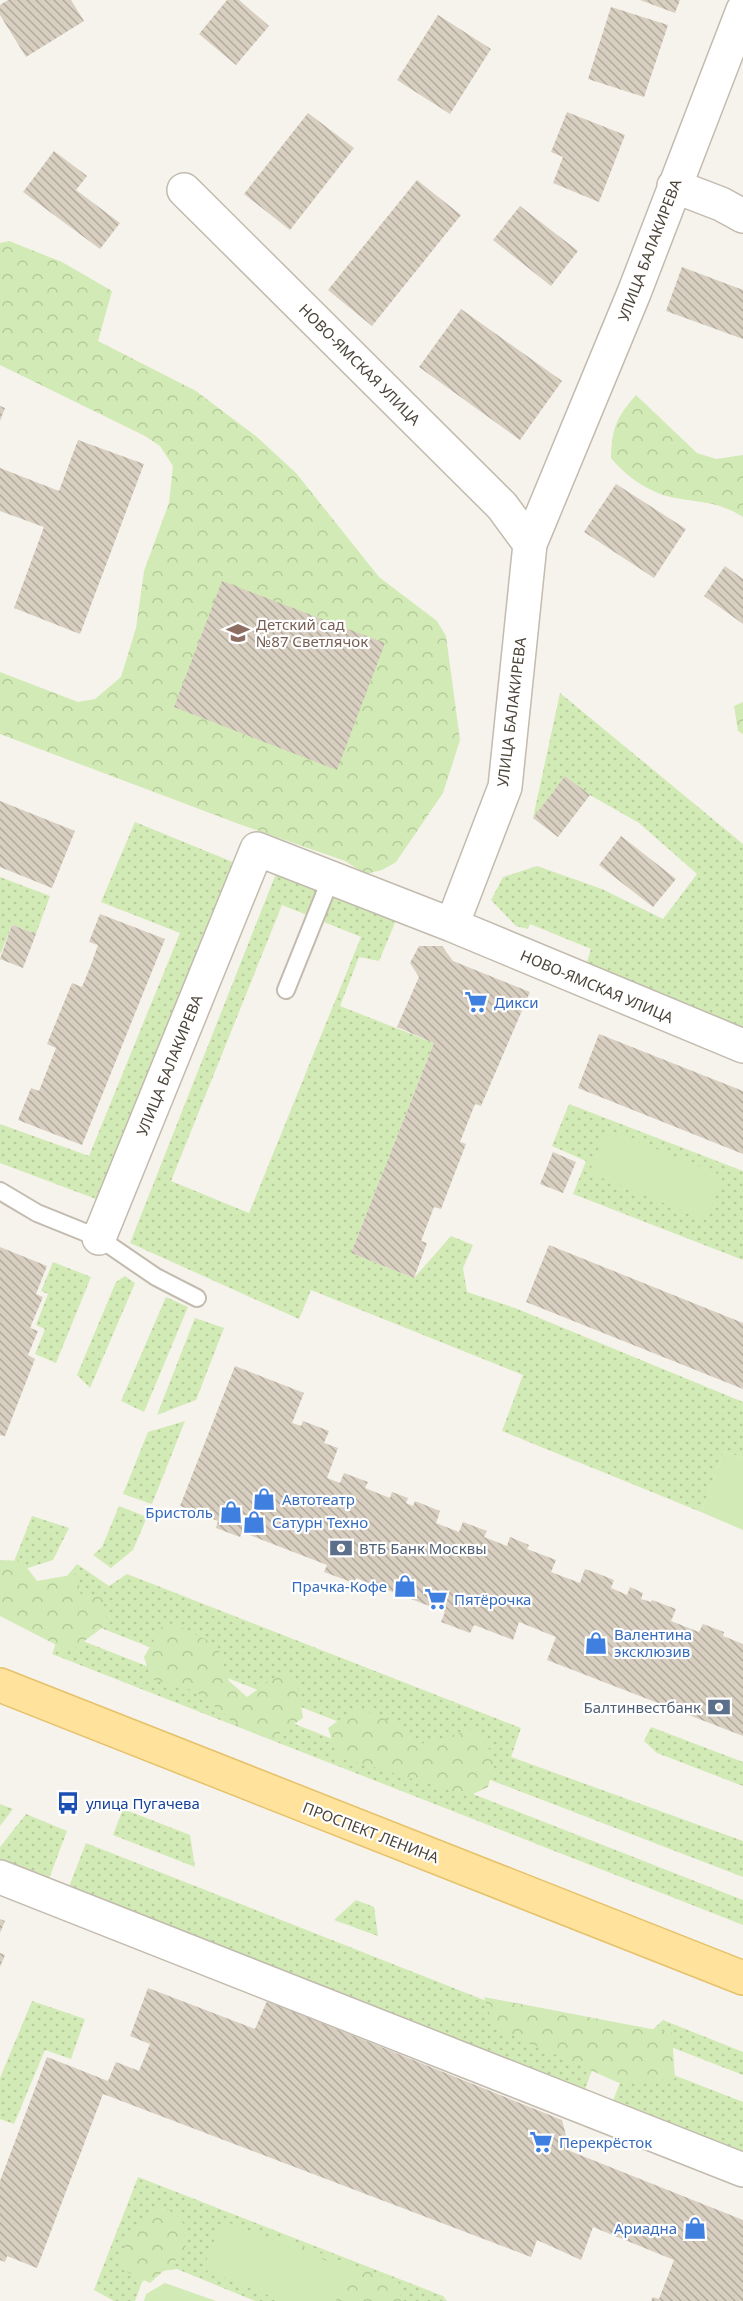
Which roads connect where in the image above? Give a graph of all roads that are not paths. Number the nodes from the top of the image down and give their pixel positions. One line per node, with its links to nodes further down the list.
1 (743, 10): 2 (street, УЛИЦА БАЛАКИРЕВА)
2 (674, 186): 4 (street); 5 (street, УЛИЦА БАЛАКИРЕВА)
3 (184, 190): 5 (street, НОВО-ЯМСКАЯ УЛИЦА)
4 (743, 216)
5 (530, 544): 7 (street, УЛИЦА БАЛАКИРЕВА)
6 (331, 878): 7 (street, УЛИЦА БАЛАКИРЕВА); 8 (lane); 11 (street, УЛИЦА БАЛАКИРЕВА)
7 (452, 925): 9 (street, НОВО-ЯМСКАЯ УЛИЦА)
8 (286, 990)
9 (743, 1046)
10 (0, 1191): 11 (lane)
11 (99, 1238): 12 (lane)
12 (197, 1298)
13 (0, 1685): 15 (main road, ПРОСПЕКТ ЛЕНИНА)
14 (0, 1877): 16 (street)
15 (743, 1978)
16 (743, 2170)

